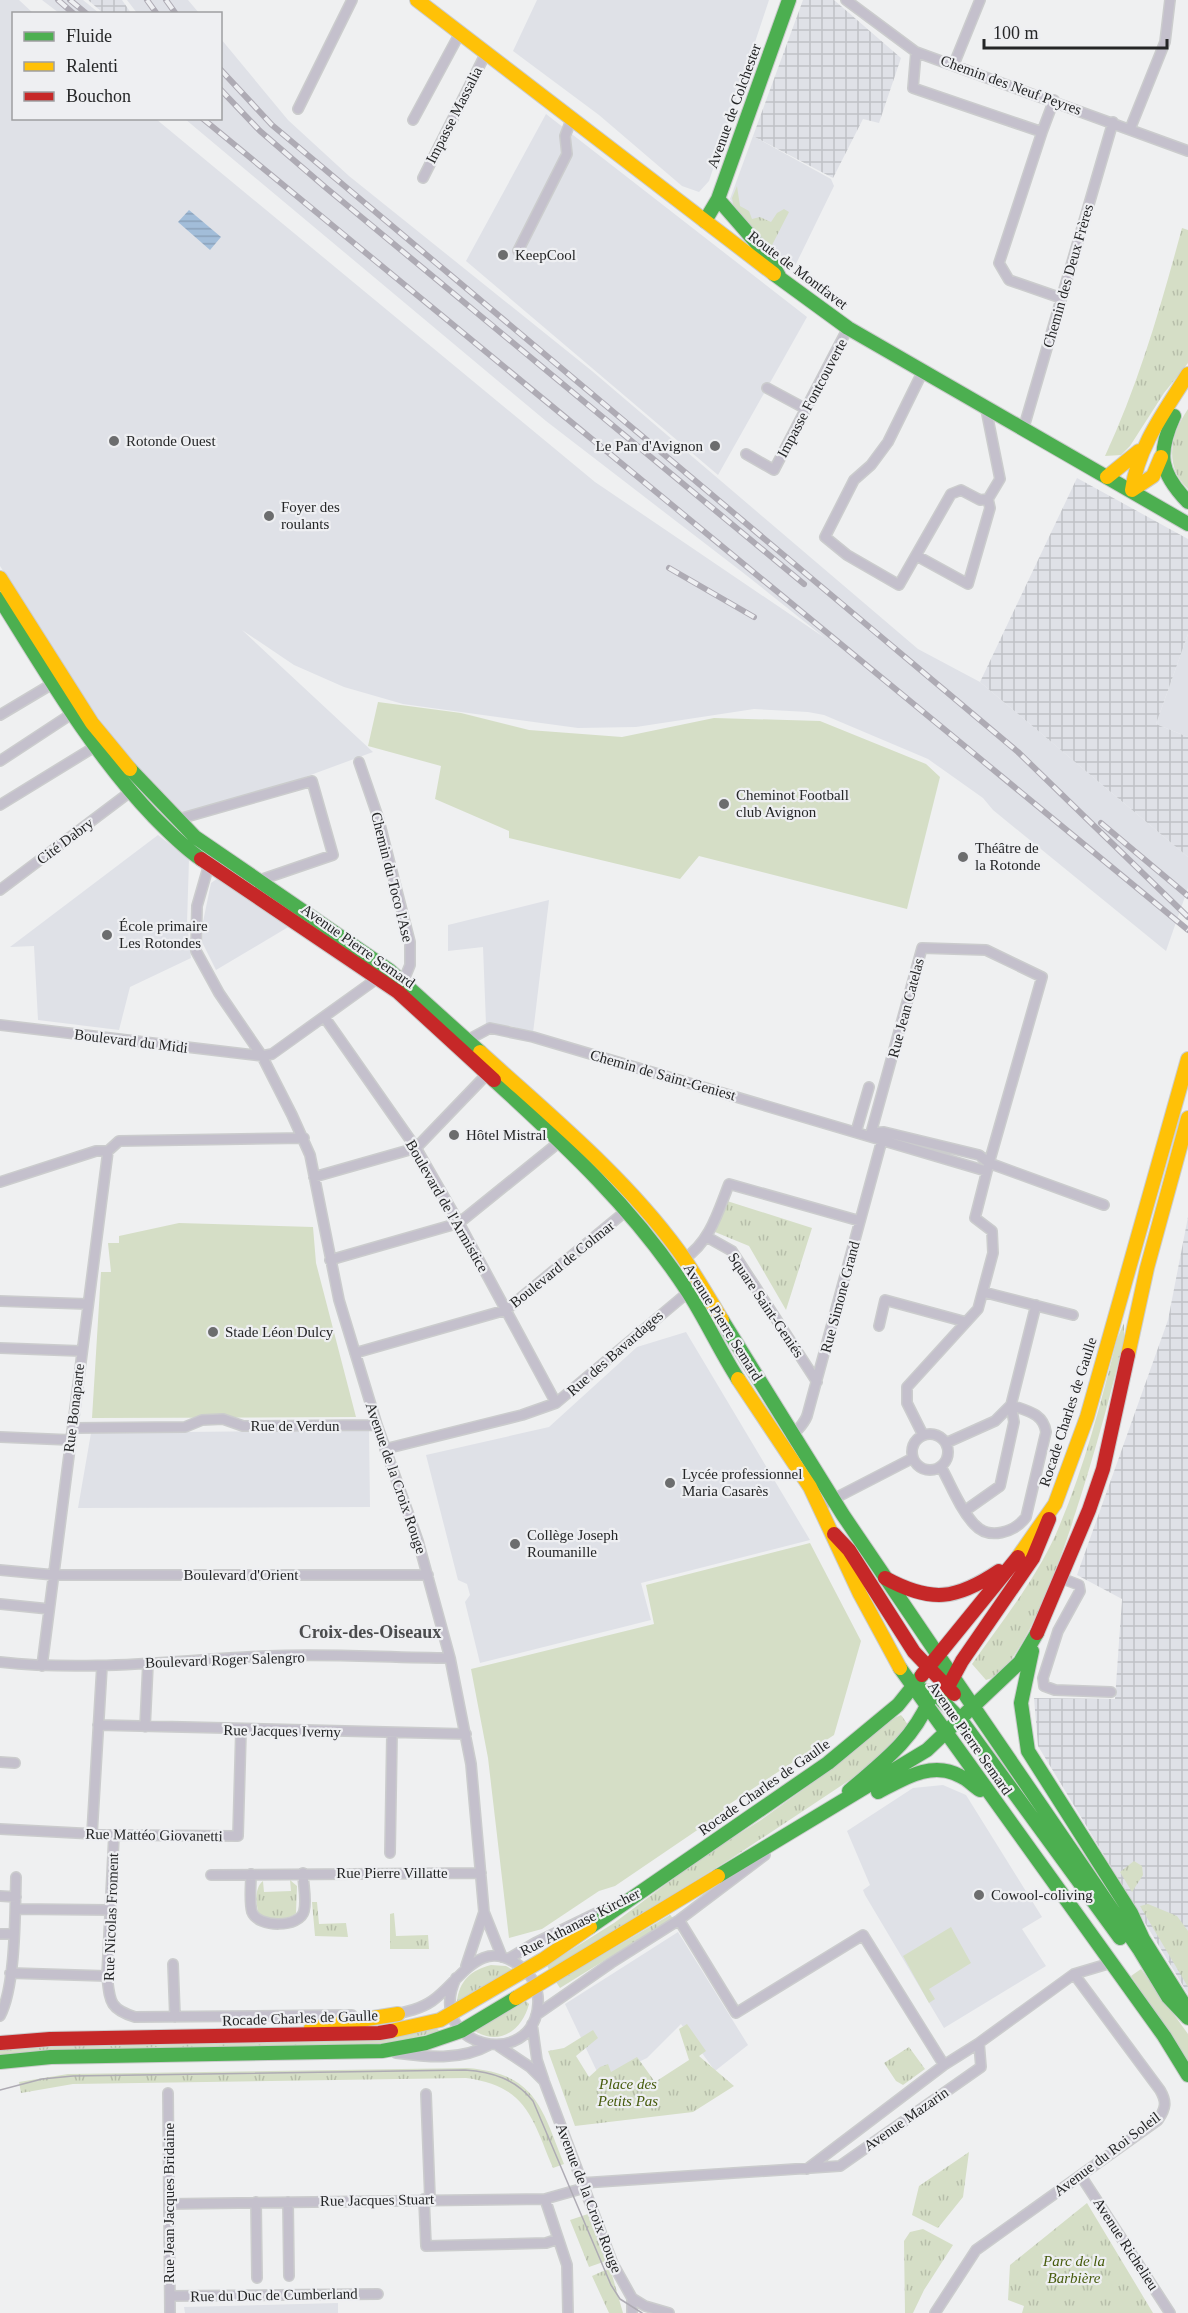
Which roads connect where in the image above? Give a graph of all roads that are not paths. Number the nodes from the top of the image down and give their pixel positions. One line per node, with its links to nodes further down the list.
1 (352, 0): 12 (street)
2 (417, 0): 7 (main road, Route de Montfavet)
3 (789, 0): 20 (main road, Avenue de Colchester)
4 (846, 0): 8 (street, Chemin des Neuf Peyres)
5 (980, 0): 10 (street)
6 (1170, 0): 16 (street)
7 (460, 33): 9 (main road, Route de Montfavet); 14 (street)
8 (916, 52): 10 (street, Chemin des Neuf Peyres); 17 (street)
9 (486, 53): 13 (main road, Route de Montfavet); 19 (street, Impasse Massalia)
10 (954, 64): 11 (street, Chemin des Neuf Peyres)
11 (1054, 100): 15 (street, Chemin des Neuf Peyres); 17 (street)
12 (298, 109)
13 (572, 118): 21 (main road, Route de Montfavet); 22 (street)
14 (413, 120)
15 (1113, 122): 16 (street, Chemin des Neuf Peyres); 24 (street, Chemin des Deux Frères)
16 (1130, 129): 18 (street, Chemin des Neuf Peyres)
17 (1042, 132): 24 (street)
18 (1188, 151)
19 (423, 178)
20 (718, 198): 21 (main road, Avenue de Colchester); 23 (main road)
21 (705, 221): 23 (main road, Route de Montfavet)
22 (518, 251)
23 (778, 276): 25 (main road, Route de Montfavet)
24 (1061, 298): 32 (street, Chemin des Deux Frères)
25 (848, 328): 26 (main road, Route de Montfavet); 30 (street, Impasse Fontcouverte)
26 (922, 373): 31 (main road, Route de Montfavet); 41 (street)
27 (1188, 374): 33 (main road)
28 (767, 388): 30 (street)
29 (1188, 393): 35 (main road)
30 (806, 409): 34 (street, Impasse Fontcouverte)
31 (986, 409): 32 (main road, Route de Montfavet); 38 (street)
32 (1023, 430): 36 (main road, Route de Montfavet)
33 (1152, 433): 36 (main road); 37 (main road)
34 (746, 454)
35 (1161, 457): 37 (main road); 39 (main road)
36 (1107, 477): 37 (main road, Route de Montfavet)
37 (1132, 490): 40 (main road, Route de Montfavet)
38 (988, 499): 41 (street); 41 (street)
39 (1188, 502)
40 (1188, 524)
41 (917, 556)
42 (0, 578): 45 (main road, Avenue Pierre Semard)
43 (0, 599): 44 (main road, Avenue Pierre Semard)
44 (5, 619): 45 (main road, Avenue Pierre Semard)
45 (57, 680): 46 (main road, Avenue Pierre Semard); 47 (street)
46 (77, 710): 48 (main road, Avenue Pierre Semard); 49 (street); 53 (main road, Avenue Pierre Semard)
47 (0, 715)
48 (96, 746): 51 (main road, Avenue Pierre Semard); 52 (street)
49 (0, 761)
50 (359, 762): 58 (street, Chemin du Toco l'Ase)
51 (130, 792): 54 (main road, Avenue Pierre Semard); 56 (street, Cité Dabry)
52 (0, 805)
53 (179, 819): 54 (main road, Avenue Pierre Semard); 55 (street)
54 (212, 856): 55 (main road, Avenue Pierre Semard); 57 (main road, Avenue Pierre Semard); 62 (street, Avenue de la Croix Rouge)
55 (260, 880): 57 (main road, Avenue Pierre Semard)
56 (0, 890)
57 (383, 974): 58 (main road, Avenue Pierre Semard); 59 (street)
58 (401, 987): 61 (main road, Avenue Pierre Semard)
59 (325, 1018): 62 (street); 72 (street, Boulevard de l'Armistice)
60 (0, 1025): 62 (street, Boulevard du Midi)
61 (463, 1043): 64 (main road, Avenue Pierre Semard); 67 (street, Chemin de Saint-Geniest)
62 (262, 1056): 69 (street, Avenue de la Croix Rouge)
63 (1188, 1059): 111 (main road, Rocade Charles de Gaulle)
64 (491, 1070): 70 (main road, Avenue Pierre Semard); 72 (street)
65 (869, 1087): 67 (street)
66 (1188, 1118): 120 (main road)
67 (856, 1132): 68 (street, Chemin de Saint-Geniest)
68 (871, 1135): 71 (street, Chemin de Saint-Geniest); 74 (street, Chemin de Saint-Geniest); 74 (street, Rue Jean Catelas)
69 (304, 1138): 73 (street); 75 (street, Avenue de la Croix Rouge)
70 (565, 1138): 78 (main road, Avenue Pierre Semard); 80 (street); 82 (main road, Avenue Pierre Semard)
71 (882, 1140): 74 (street, Chemin de Saint-Geniest); 79 (street, Rue Simone Grand)
72 (416, 1148): 75 (street); 80 (street, Boulevard de l'Armistice)
73 (108, 1151): 76 (street); 88 (street, Rue Bonaparte)
74 (987, 1167): 77 (street, Chemin de Saint-Geniest); 86 (street)
75 (314, 1177): 83 (street, Avenue de la Croix Rouge)
76 (0, 1182)
77 (1104, 1205)
78 (627, 1210): 85 (main road, Avenue Pierre Semard); 90 (street, Boulevard de Colmar)
79 (860, 1221): 81 (street); 97 (street, Rue Simone Grand)
80 (459, 1223): 83 (street); 90 (street, Boulevard de l'Armistice)
81 (707, 1237): 82 (street); 97 (street, Square Saint-Geniés)
82 (684, 1259): 84 (main road, Avenue Pierre Semard)
83 (330, 1260): 96 (street, Avenue de la Croix Rouge)
84 (699, 1282): 85 (street, Rue des Bavardages); 105 (main road, Avenue Pierre Semard)
85 (688, 1292): 98 (street, Rue des Bavardages); 105 (main road, Avenue Pierre Semard)
86 (983, 1292): 89 (street); 92 (street)
87 (0, 1301): 88 (street)
88 (87, 1304): 95 (street, Rue Bonaparte)
89 (1036, 1305): 91 (street); 99 (street)
90 (506, 1310): 96 (street, Boulevard de Colmar); 98 (street, Boulevard de l'Armistice)
91 (1073, 1315)
92 (966, 1322): 93 (street); 102 (street)
93 (879, 1326)
94 (0, 1348): 95 (street)
95 (81, 1351): 101 (street, Rue Bonaparte)
96 (355, 1353): 100 (street, Avenue de la Croix Rouge)
97 (817, 1382): 105 (street, Rue Simone Grand)
98 (556, 1403): 107 (street, Rue des Bavardages)
99 (1011, 1405): 106 (street); 113 (street); 113 (street)
100 (377, 1425): 101 (street, Rue de Verdun); 107 (street, Avenue de la Croix Rouge)
101 (73, 1428): 104 (street, Rue Bonaparte)
102 (923, 1435): 106 (street); 108 (street)
103 (0, 1437): 104 (street)
104 (71, 1440): 117 (street, Rue Bonaparte)
105 (789, 1442): 110 (main road, Avenue Pierre Semard); 112 (main road, Avenue Pierre Semard)
106 (946, 1443): 109 (street)
107 (385, 1449): 118 (street, Avenue de la Croix Rouge)
108 (913, 1458): 109 (street); 110 (street)
109 (940, 1467): 113 (street)
110 (833, 1499): 112 (street); 119 (main road, Avenue Pierre Semard)
111 (1055, 1504): 115 (main road, Rocade Charles de Gaulle); 133 (main road)
112 (820, 1506): 114 (main road, Avenue Pierre Semard)
113 (966, 1510)
114 (834, 1534): 130 (main road, Avenue Pierre Semard); 131 (main road)
115 (1018, 1557): 119 (main road); 124 (main road, Rocade Charles de Gaulle)
116 (0, 1570): 117 (street, Boulevard d'Orient)
117 (54, 1575): 118 (street, Boulevard d'Orient); 122 (street, Rue Bonaparte)
118 (428, 1575): 125 (street, Avenue de la Croix Rouge)
119 (885, 1578): 124 (main road, Avenue Pierre Semard)
120 (1061, 1578): 123 (main road); 135 (street)
121 (0, 1604): 122 (street)
122 (49, 1609): 128 (street, Rue Bonaparte)
123 (1037, 1633): 136 (main road); 180 (main road)
124 (938, 1655): 131 (main road, Rocade Charles de Gaulle); 133 (main road, Avenue Pierre Semard)
125 (450, 1658): 127 (street, Boulevard Roger Salengro); 144 (street, Avenue de la Croix Rouge)
126 (0, 1662): 128 (street, Boulevard Roger Salengro)
127 (148, 1663): 129 (street, Boulevard Roger Salengro); 141 (street)
128 (42, 1666): 129 (street, Boulevard Roger Salengro)
129 (102, 1666): 140 (street)
130 (900, 1668): 132 (main road, Avenue Pierre Semard); 137 (main road)
131 (932, 1672): 132 (main road, Rocade Charles de Gaulle); 133 (main road); 134 (main road)
132 (914, 1688): 134 (main road); 137 (main road, Rocade Charles de Gaulle); 138 (main road, Avenue Pierre Semard)
133 (948, 1688): 134 (main road); 136 (main road, Avenue Pierre Semard); 139 (main road); 145 (main road)
134 (932, 1690): 138 (main road)
135 (1111, 1692)
136 (970, 1703): 139 (main road); 179 (main road, Avenue Pierre Semard)
137 (898, 1705): 160 (main road, Rocade Charles de Gaulle)
138 (927, 1707): 145 (main road, Avenue Pierre Semard); 149 (main road)
139 (961, 1720): 145 (main road); 179 (main road)
140 (99, 1725): 141 (street, Rue Jacques Iverny); 152 (street)
141 (145, 1728): 142 (street, Rue Jacques Iverny)
142 (241, 1730): 143 (street, Rue Jacques Iverny); 153 (street, Rue Mattéo Giovanetti)
143 (392, 1734): 144 (street, Rue Jacques Iverny); 154 (street)
144 (466, 1734): 156 (street, Avenue de la Croix Rouge)
145 (946, 1735): 148 (main road, Avenue Pierre Semard); 149 (main road)
146 (0, 1762): 147 (street)
147 (15, 1763)
148 (990, 1794): 149 (main road); 170 (main road, Avenue Pierre Semard)
149 (825, 1813): 151 (main road)
150 (0, 1829): 152 (street, Rue Mattéo Giovanetti)
151 (794, 1833): 166 (street); 178 (main road)
152 (92, 1834): 153 (street, Rue Mattéo Giovanetti)
153 (114, 1835): 164 (street, Rue Nicolas Froment)
154 (390, 1853)
155 (303, 1873): 156 (street, Rue Pierre Villatte); 157 (street, Rue Pierre Villatte); 157 (street)
156 (481, 1873): 165 (street, Avenue de la Croix Rouge)
157 (251, 1874): 158 (street, Rue Pierre Villatte)
158 (211, 1875)
159 (16, 1877): 162 (street)
160 (652, 1886): 169 (street, Rue Athanase Kircher); 173 (main road, Rocade Charles de Gaulle)
161 (0, 1896): 162 (street)
162 (16, 1897): 163 (street)
163 (16, 1909): 164 (street); 168 (street)
164 (110, 1910): 176 (street, Rue Nicolas Froment)
165 (484, 1912): 169 (street, Avenue de la Croix Rouge); 172 (street, Avenue de la Croix Rouge)
166 (679, 1920): 186 (street); 196 (street)
167 (0, 1934): 168 (street)
168 (14, 1934): 174 (street)
169 (505, 1958): 172 (street, Rue Athanase Kircher); 173 (street)
170 (1111, 1963): 175 (street, Avenue Mazarin); 197 (main road, Avenue Pierre Semard)
171 (173, 1964): 184 (street)
172 (466, 1966): 177 (street)
173 (526, 1971): 178 (street); 182 (main road, Rocade Charles de Gaulle)
174 (10, 1973): 176 (street); 183 (street)
175 (1074, 1974): 192 (street, Avenue Mazarin); 202 (street, Avenue du Roi Soleil)
176 (107, 1976): 184 (street, Rue Nicolas Froment)
177 (456, 1978): 181 (street); 182 (street)
178 (536, 1987): 186 (street, Avenue de la Croix Rouge); 187 (main road)
179 (1168, 1997): 185 (main road, Avenue Pierre Semard)
180 (1188, 2012)
181 (398, 2013): 184 (street); 189 (main road)
182 (451, 2014): 187 (street); 189 (main road, Rocade Charles de Gaulle)
183 (0, 2016)
184 (175, 2017)
185 (1188, 2018)
186 (534, 2020): 193 (street); 198 (street, Avenue de la Croix Rouge)
187 (461, 2031): 193 (street); 194 (main road)
188 (0, 2032): 190 (main road)
189 (264, 2037): 190 (main road, Rocade Charles de Gaulle)
190 (50, 2039): 191 (main road, Rocade Charles de Gaulle)
191 (0, 2043)
192 (979, 2043): 196 (street, Avenue Mazarin); 201 (street, Avenue Mazarin)
193 (493, 2045): 194 (street); 198 (street)
194 (382, 2051): 195 (main road)
195 (0, 2062)
196 (944, 2065): 201 (street, Avenue Mazarin)
197 (1188, 2075)
198 (544, 2081): 203 (street, Avenue de la Croix Rouge)
199 (168, 2094): 208 (street, Rue Jean Jacques Bridaine)
200 (426, 2094): 204 (street)
201 (806, 2170): 203 (street, Avenue Mazarin)
202 (1081, 2176): 219 (street, Avenue du Roi Soleil); 220 (street, Avenue Richelieu)
203 (583, 2185): 205 (street, Rue Jacques Stuart); 214 (street, Avenue de la Croix Rouge)
204 (427, 2199): 205 (street, Rue Jacques Stuart); 207 (street, Rue Jacques Stuart); 209 (street)
205 (545, 2199): 209 (street)
206 (256, 2202): 207 (street, Rue Jacques Stuart); 208 (street, Rue Jacques Stuart); 211 (street)
207 (288, 2202): 210 (street)
208 (169, 2204): 213 (street, Rue Jean Jacques Bridaine)
209 (558, 2239): 216 (street)
210 (289, 2276)
211 (256, 2278)
212 (378, 2294): 213 (street, Rue du Duc de Cumberland)
213 (170, 2296): 215 (street, Rue Jean Jacques Bridaine)
214 (632, 2298): 217 (street, Avenue de la Croix Rouge); 218 (street)
215 (170, 2313)
216 (568, 2313)
217 (632, 2313)
218 (669, 2313)
219 (934, 2313)
220 (1170, 2313)

